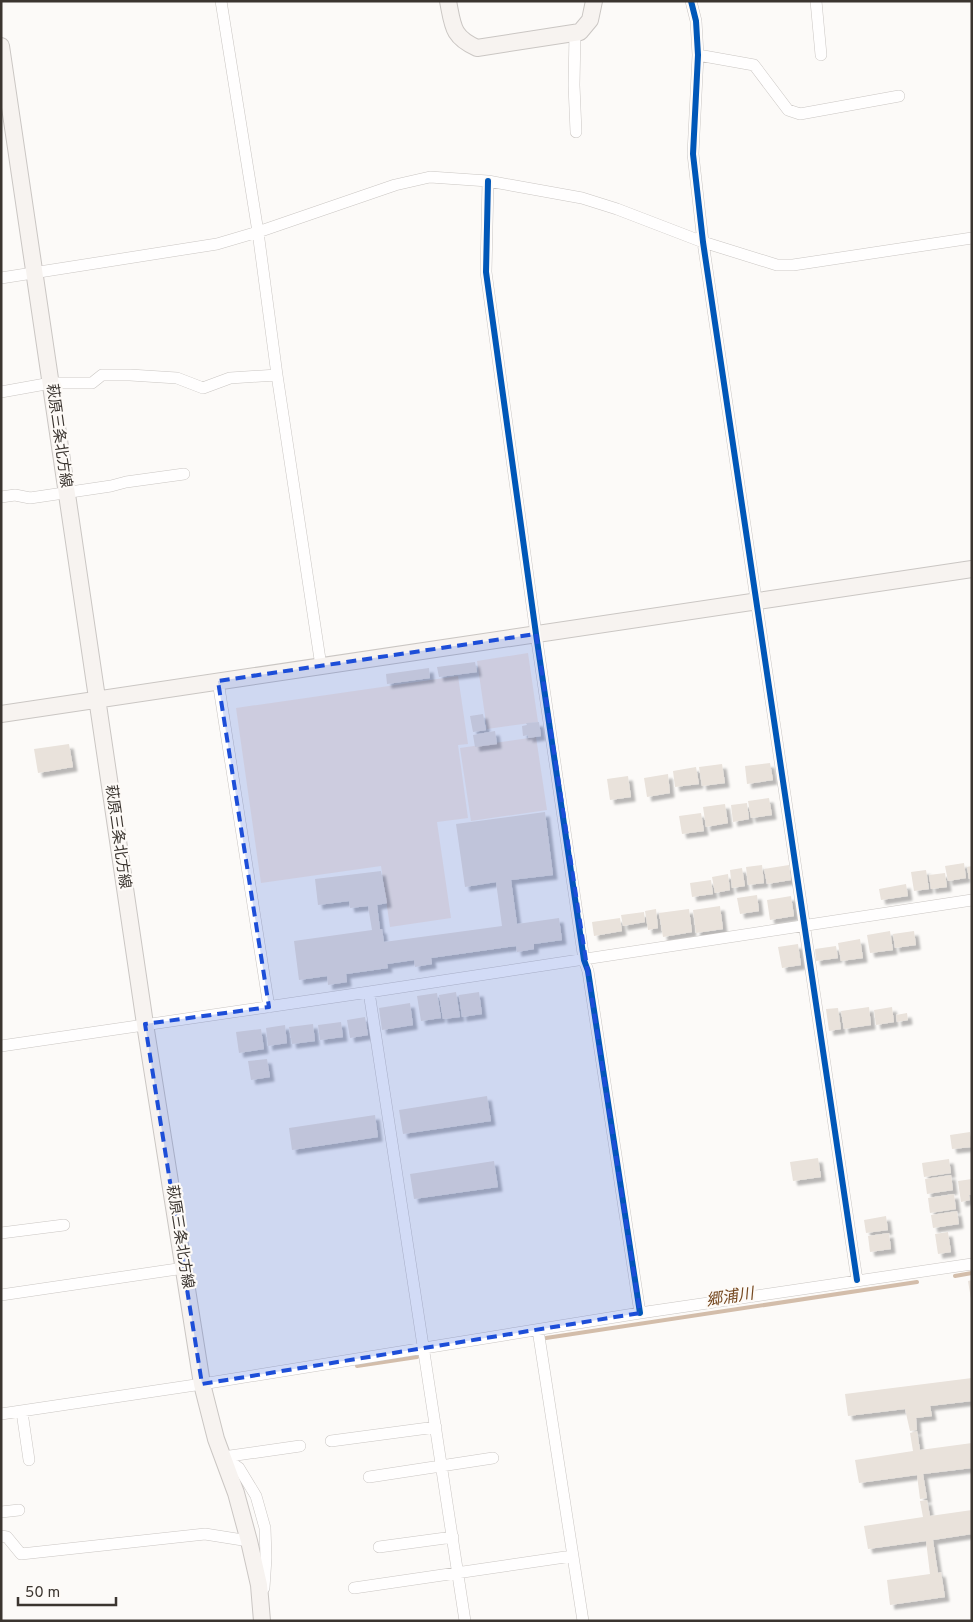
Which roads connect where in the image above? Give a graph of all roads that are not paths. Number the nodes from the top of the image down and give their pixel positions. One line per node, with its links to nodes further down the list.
1 (221, 1): 13 (street)
2 (448, 1): 6 (main road)
3 (691, 1): 8 (street)
4 (816, 1): 9 (street)
5 (598, 2): 6 (main road)
6 (575, 33): 11 (street)
7 (1, 46): 16 (main road, 萩原三条北方線)
8 (698, 55): 10 (street); 15 (street)
9 (821, 55)
10 (899, 96)
11 (576, 132)
12 (488, 181): 13 (street); 15 (street); 26 (street)
13 (258, 232): 16 (street); 18 (street)
14 (972, 238): 15 (street)
15 (703, 242): 25 (street)
16 (34, 273): 17 (street); 19 (main road, 萩原三条北方線)
17 (1, 278)
18 (277, 375): 19 (street); 27 (street)
19 (51, 384): 20 (street); 22 (main road, 萩原三条北方線)
20 (1, 392)
21 (184, 474): 22 (street)
22 (67, 493): 23 (street); 29 (main road, 萩原三条北方線)
23 (1, 497)
24 (972, 569): 25 (main road)
25 (756, 601): 26 (main road); 32 (street)
26 (536, 634): 27 (main road); 33 (street)
27 (321, 666): 28 (main road)
28 (218, 681): 29 (main road); 35 (street)
29 (97, 699): 30 (main road); 36 (main road, 萩原三条北方線)
30 (1, 714)
31 (972, 900): 32 (street)
32 (805, 926): 33 (street); 42 (street)
33 (584, 960): 34 (street); 44 (street)
34 (368, 992): 35 (street); 46 (street)
35 (269, 1007): 36 (street)
36 (144, 1024): 37 (street); 41 (main road, 萩原三条北方線)
37 (1, 1046)
38 (64, 1224): 39 (street)
39 (1, 1233)
40 (972, 1264): 42 (street)
41 (184, 1268): 43 (street); 47 (main road, 萩原三条北方線)
42 (857, 1280): 44 (street)
43 (1, 1295)
44 (640, 1313): 45 (street)
45 (538, 1330): 46 (street); 64 (street)
46 (424, 1348): 47 (street); 50 (street)
47 (202, 1384): 48 (street); 53 (main road, 萩原三条北方線)
48 (22, 1412): 49 (street); 55 (street)
49 (1, 1414)
50 (436, 1427): 51 (street); 56 (street)
51 (331, 1441)
52 (300, 1446): 53 (street)
53 (223, 1457): 62 (main road, 萩原三条北方線); 67 (street)
54 (493, 1458): 56 (street)
55 (29, 1460)
56 (442, 1466): 57 (street); 61 (street)
57 (369, 1477)
58 (19, 1510): 59 (street)
59 (1, 1512)
60 (1, 1536): 62 (street)
61 (453, 1537): 63 (street); 65 (street)
62 (249, 1541): 67 (main road, 萩原三条北方線)
63 (380, 1547)
64 (572, 1556): 65 (street); 69 (street)
65 (458, 1572): 66 (street); 68 (street)
66 (354, 1588)
67 (262, 1619)
68 (465, 1621)
69 (583, 1621)

